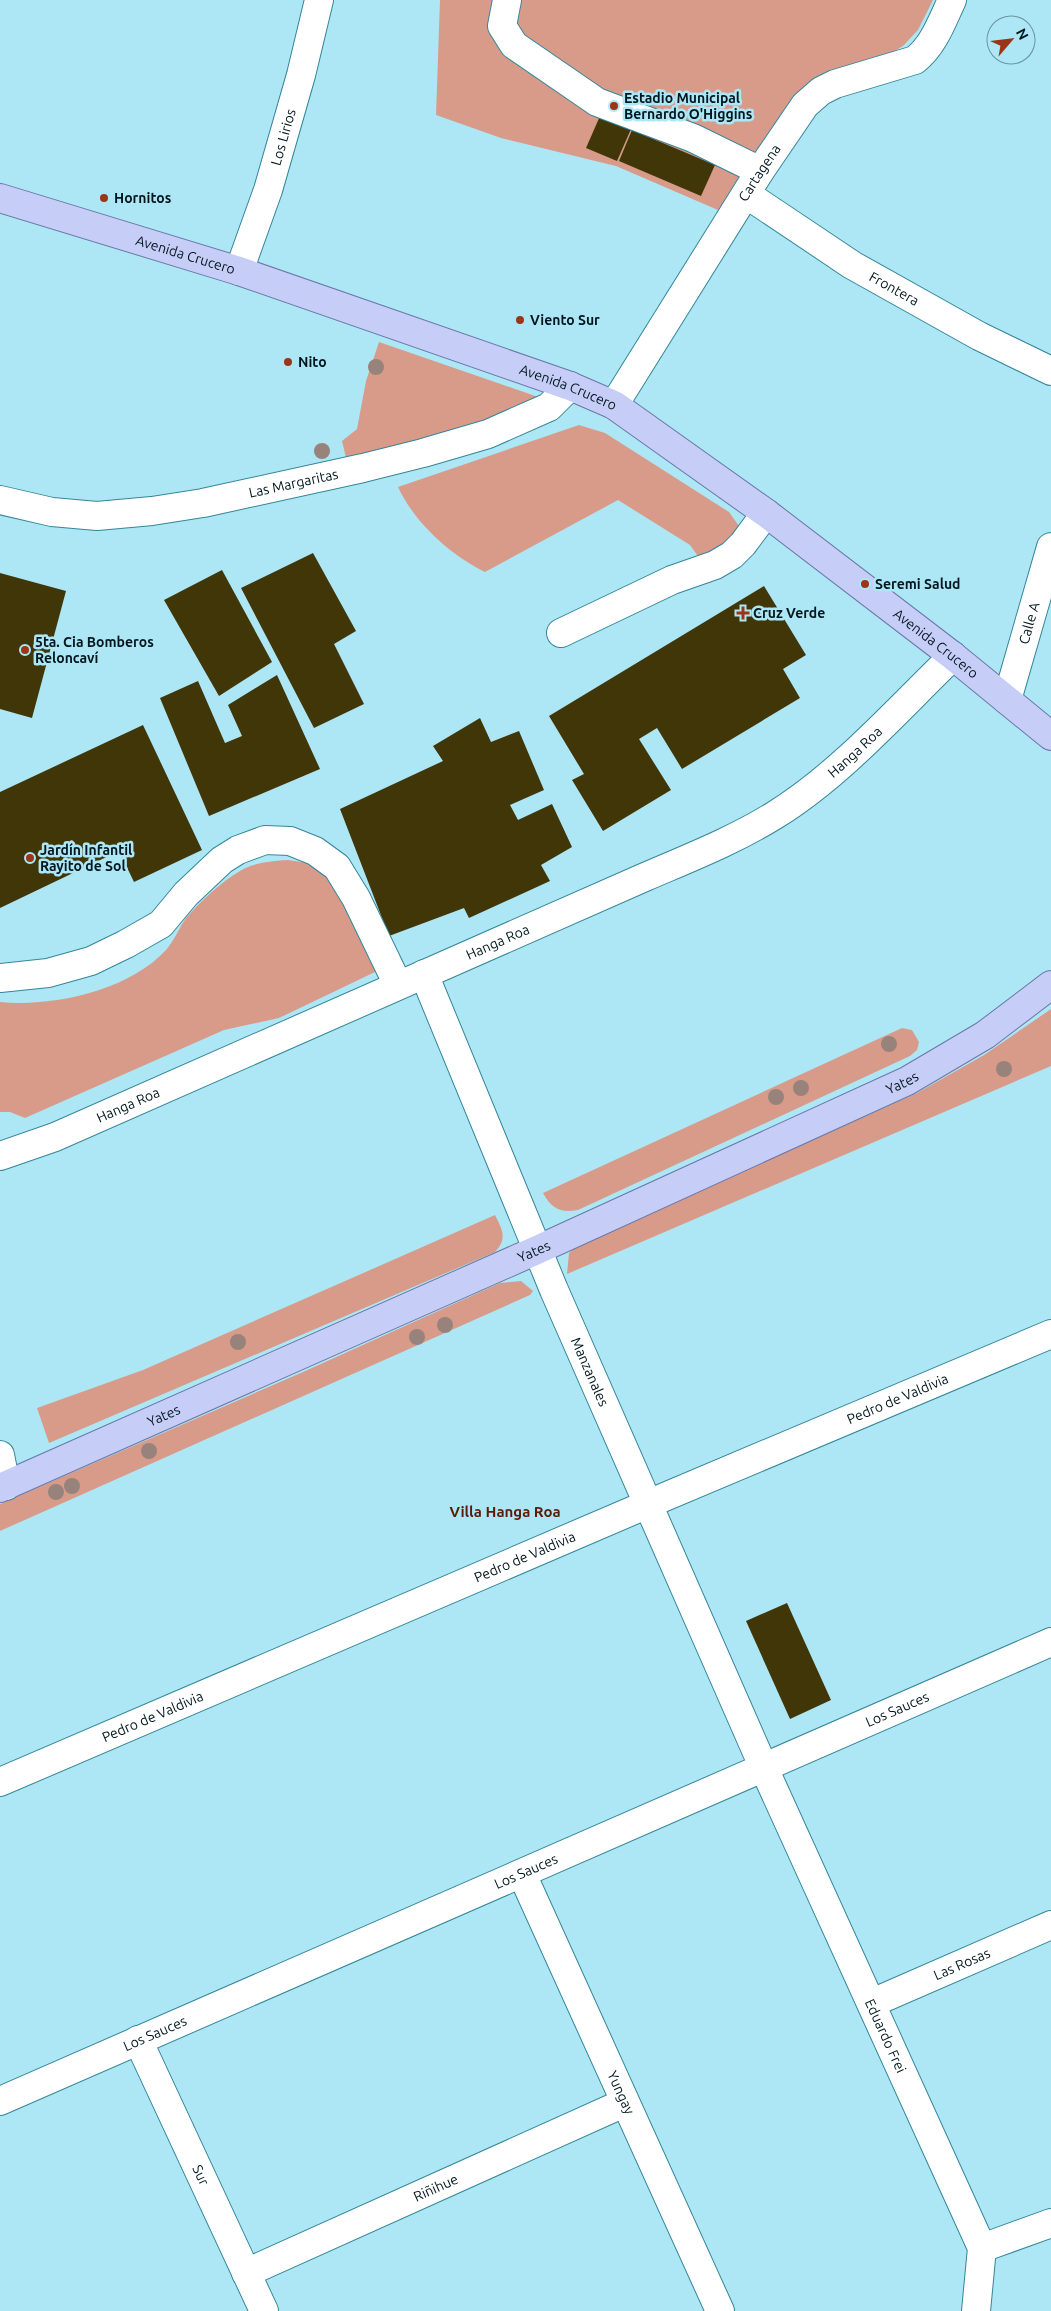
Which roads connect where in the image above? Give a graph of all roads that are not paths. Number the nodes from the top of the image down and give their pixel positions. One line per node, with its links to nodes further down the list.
1 (319, 0): 7 (street, Los Lirios)
2 (506, 0): 4 (street)
3 (952, 0): 4 (street, Cartagena)
4 (760, 171): 5 (street, Cartagena)
5 (746, 194): 8 (street, Frontera); 10 (street, Cartagena)
6 (0, 198): 7 (main road, Avenida Crucero)
7 (238, 271): 9 (main road, Avenida Crucero)
8 (1051, 371)
9 (570, 386): 10 (main road, Avenida Crucero); 11 (street, Las Margaritas)
10 (614, 406): 12 (main road, Avenida Crucero)
11 (0, 500)
12 (766, 513): 14 (street); 15 (main road, Avenida Crucero)
13 (1051, 547): 16 (street, Calle A)
14 (561, 633)
15 (953, 656): 16 (main road, Avenida Crucero); 18 (street, Hanga Roa)
16 (1007, 700): 17 (main road, Avenida Crucero)
17 (1051, 736)
18 (424, 974): 20 (street, Hanga Roa); 23 (street, Manzanales)
19 (0, 978): 20 (street)
20 (398, 985): 22 (street, Hanga Roa)
21 (1051, 985): 23 (main road, Yates)
22 (0, 1156)
23 (537, 1250): 26 (main road, Yates); 27 (street, Manzanales)
24 (1051, 1334): 27 (street, Pedro de Valdivia)
25 (0, 1455): 26 (street)
26 (2, 1486)
27 (648, 1504): 29 (street, Manzanales); 30 (street, Pedro de Valdivia)
28 (1051, 1642): 29 (street, Los Sauces)
29 (763, 1766): 31 (street, Los Sauces); 33 (street, Eduardo Frei)
30 (0, 1782)
31 (522, 1874): 34 (street, Los Sauces); 36 (street, Yungay)
32 (1051, 1925): 33 (street, Las Rosas)
33 (872, 2003): 38 (street, Eduardo Frei)
34 (138, 2040): 35 (street, Los Sauces); 39 (street, Sur)
35 (0, 2101)
36 (624, 2103): 39 (street, Riñihue); 41 (street, Yungay)
37 (1051, 2223): 38 (street)
38 (982, 2248): 42 (street, Eduardo Frei)
39 (246, 2272): 40 (street, Sur)
40 (264, 2311)
41 (720, 2311)
42 (976, 2311)

